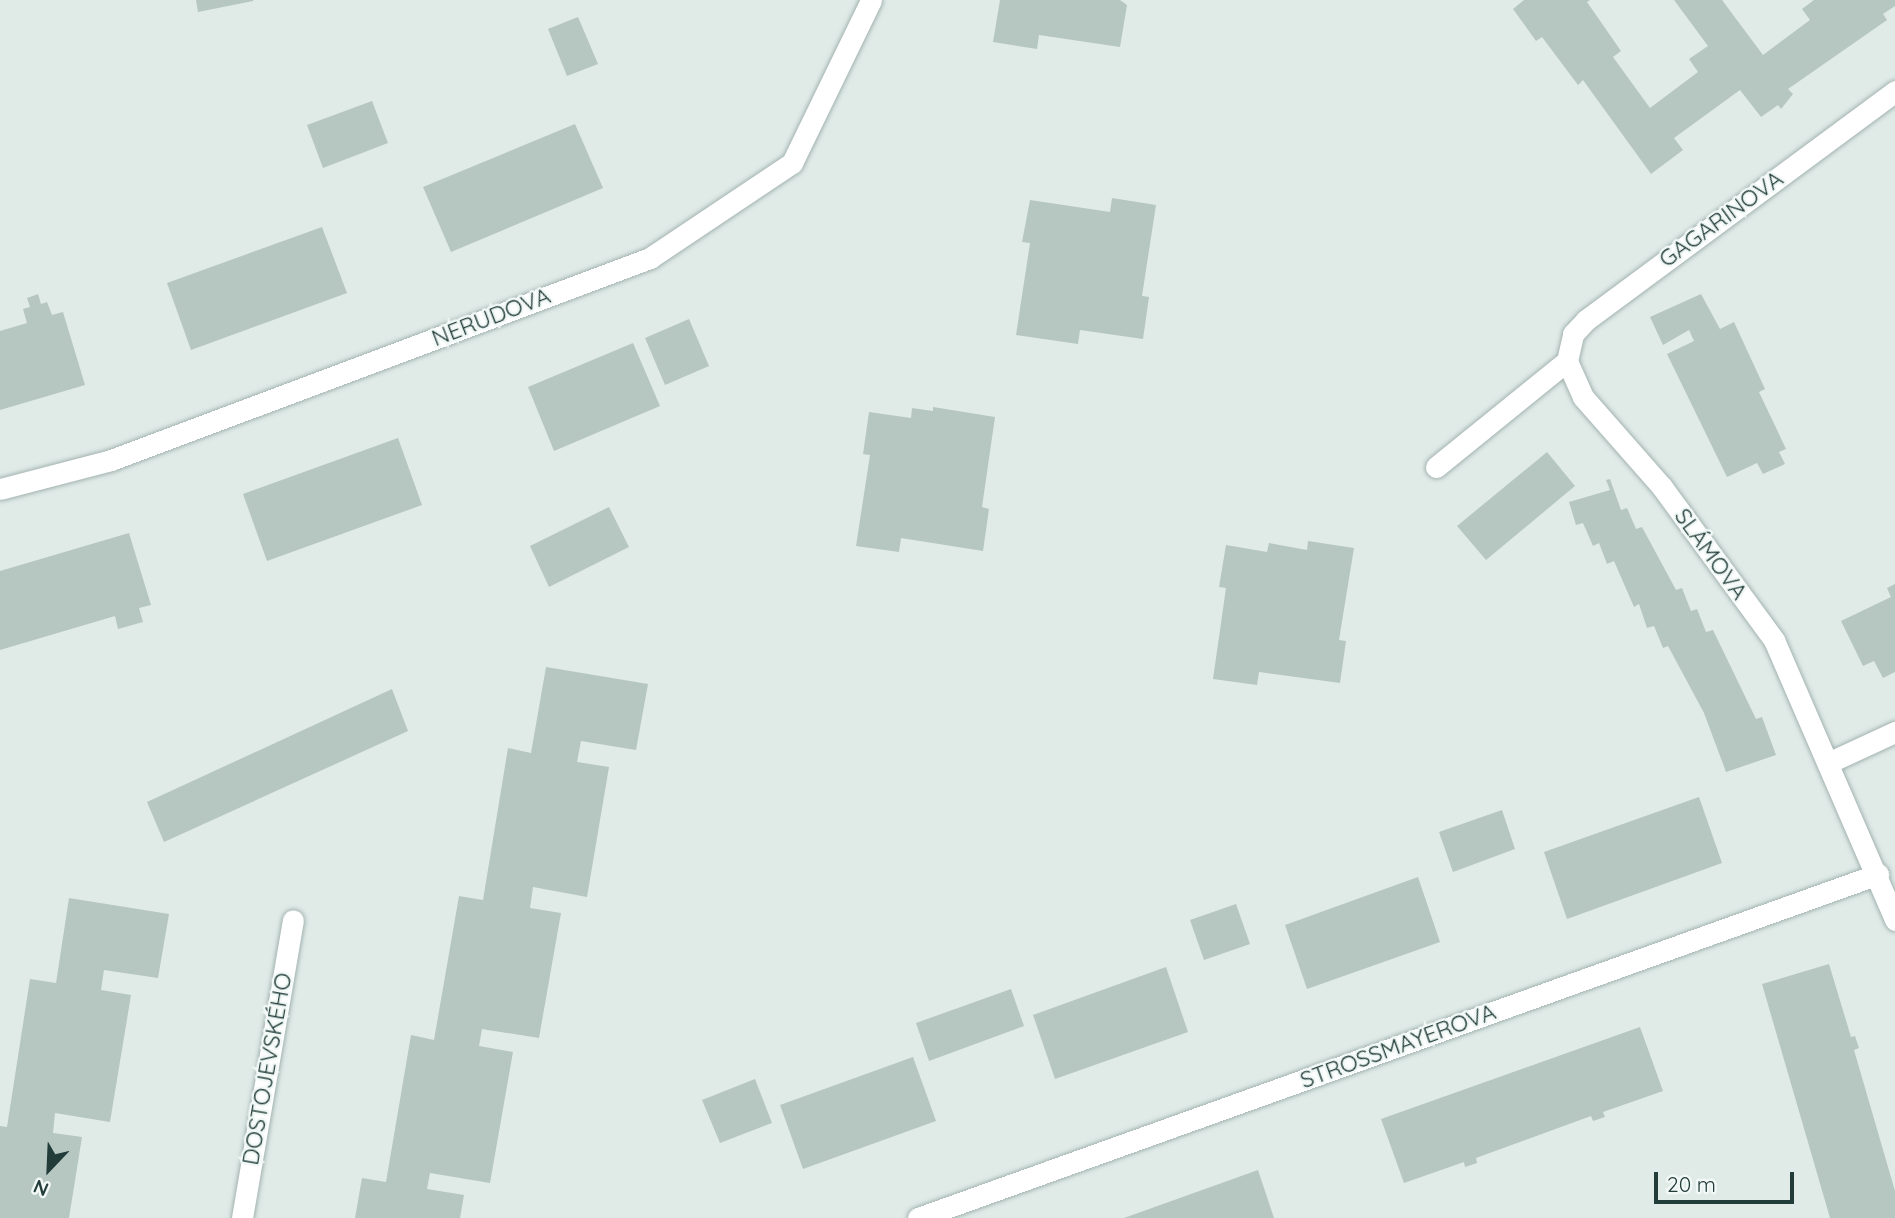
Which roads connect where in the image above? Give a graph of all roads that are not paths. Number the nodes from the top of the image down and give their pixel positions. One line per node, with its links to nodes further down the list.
1 (871, 0): 5 (street, NERUDOVA)
2 (1895, 91): 3 (street, GAGARINOVA)
3 (1567, 361): 4 (street); 7 (street, SLÁMOVA)
4 (1436, 467)
5 (0, 489)
6 (1895, 732): 7 (street)
7 (1830, 762): 8 (street, SLÁMOVA)
8 (1878, 874): 10 (street, SLÁMOVA); 12 (street, STROSSMAYEROVA)
9 (293, 920): 11 (street, DOSTOJEVSKÉHO)
10 (1895, 920)
11 (242, 1218)
12 (918, 1218)

